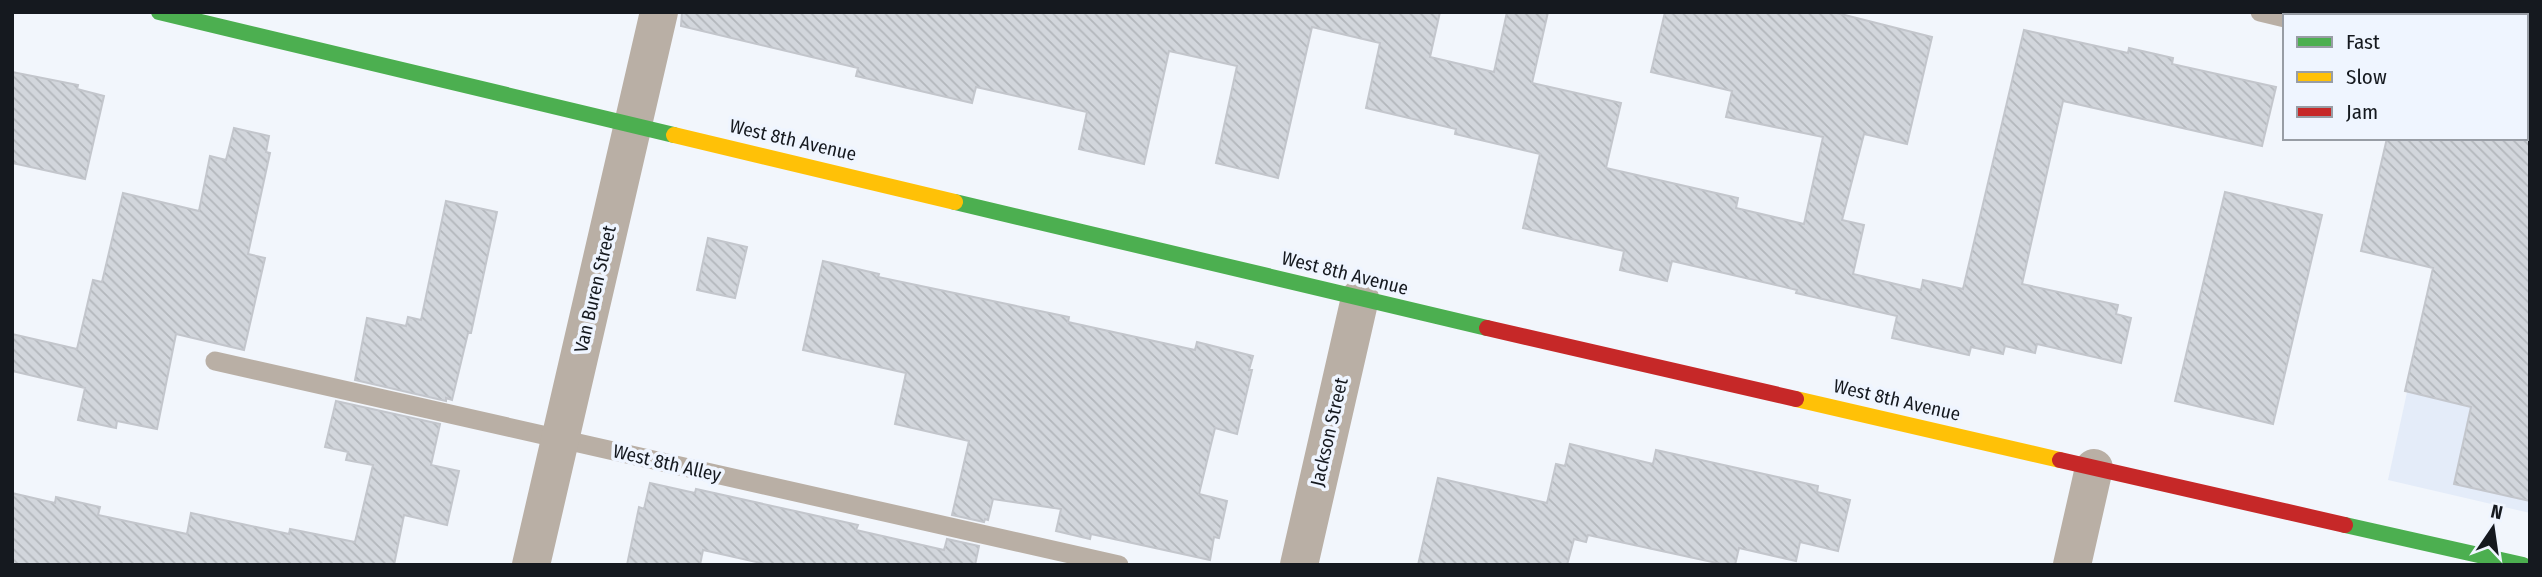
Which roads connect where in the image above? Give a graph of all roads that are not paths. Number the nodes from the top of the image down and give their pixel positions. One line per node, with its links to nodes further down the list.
1 (159, 12): 5 (street, West 8th Avenue)
2 (659, 12): 5 (street, Van Buren Street)
3 (2260, 12): 4 (lane)
4 (2283, 18)
5 (634, 124): 6 (street, West 8th Avenue); 8 (street, Van Buren Street)
6 (1360, 298): 9 (street, West 8th Avenue); 12 (street, Jackson Street)
7 (215, 360): 8 (lane, West 8th Alley)
8 (560, 439): 10 (street, Van Buren Street); 11 (lane, West 8th Alley)
9 (2094, 468): 13 (street); 14 (street, West 8th Avenue)
10 (531, 565)
11 (1119, 565)
12 (1298, 565)
13 (2072, 565)
14 (2523, 565)

